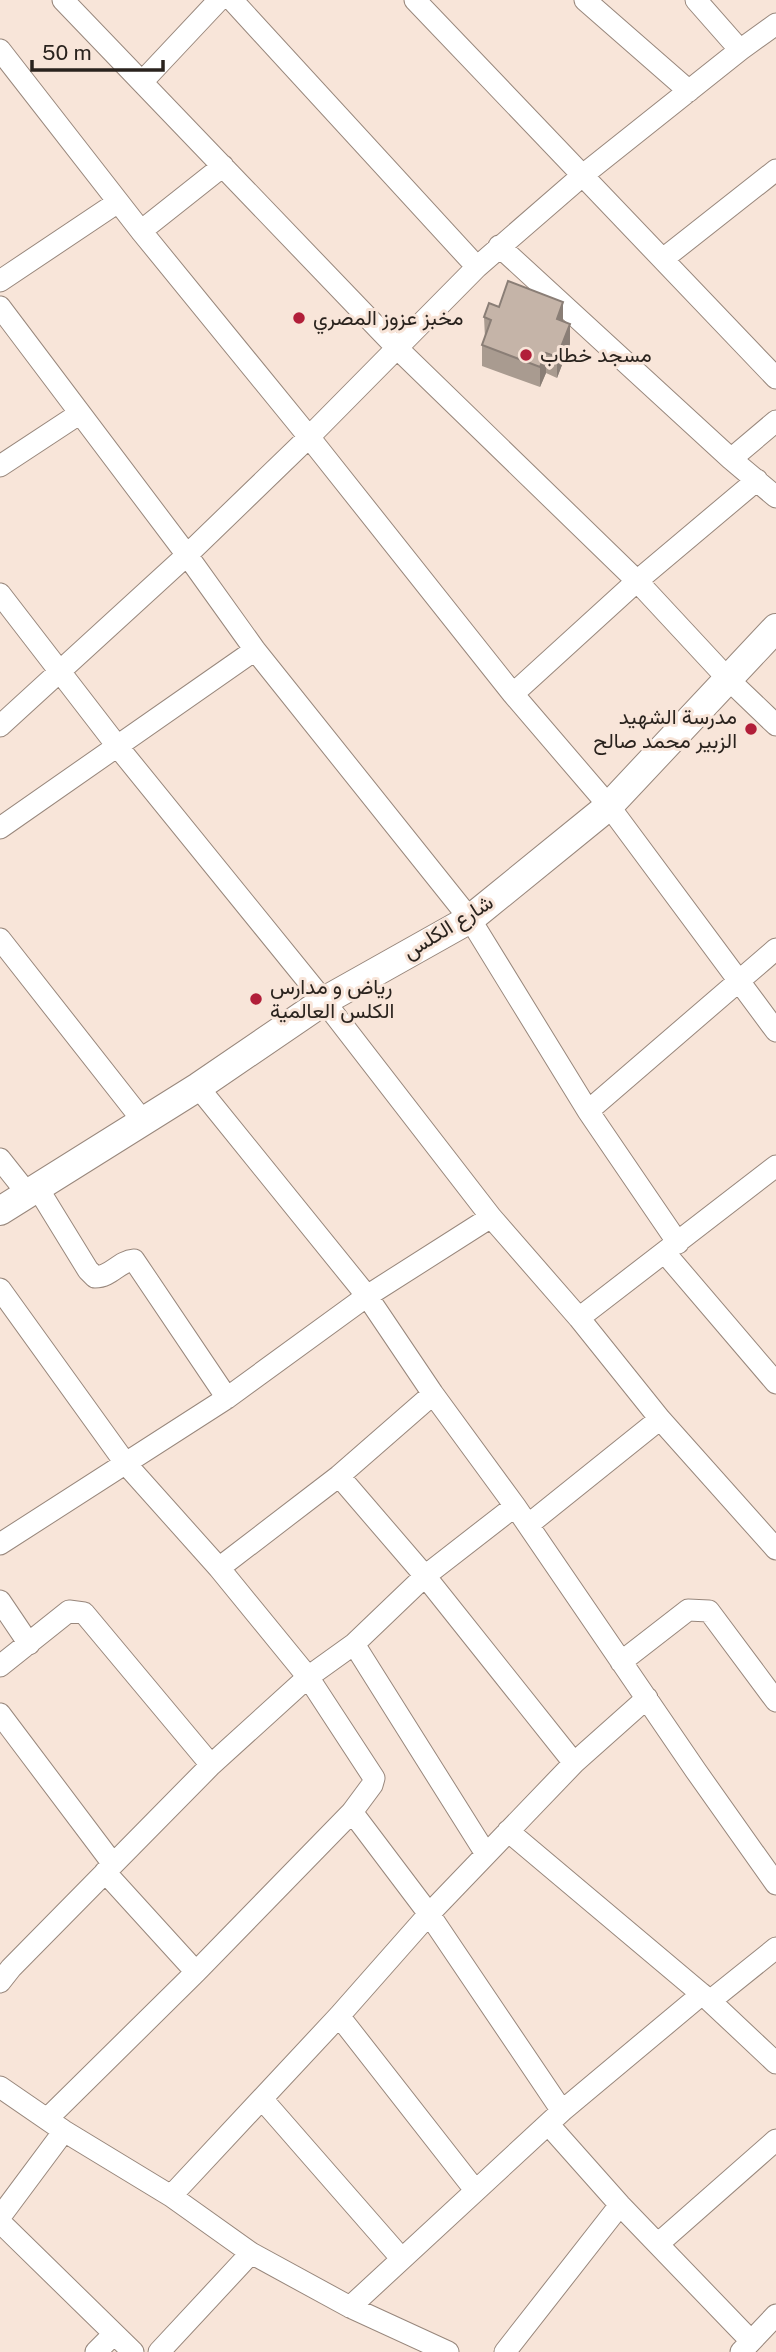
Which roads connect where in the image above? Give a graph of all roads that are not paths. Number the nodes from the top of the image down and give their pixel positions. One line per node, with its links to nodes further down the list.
1 (63, 0): 10 (street)
2 (219, 0): 10 (street)
3 (232, 0): 19 (street)
4 (415, 0): 14 (street)
5 (585, 0): 11 (street)
6 (696, 0): 9 (street)
7 (776, 24): 9 (street)
8 (0, 50): 15 (street)
9 (740, 50): 11 (street)
10 (142, 82): 12 (street)
11 (689, 91): 14 (street)
12 (223, 166): 16 (street); 22 (street)
13 (776, 170): 18 (street)
14 (583, 175): 17 (street); 18 (street)
15 (118, 202): 16 (street); 20 (street)
16 (141, 231): 26 (street)
17 (499, 246): 19 (street); 27 (street)
18 (663, 259): 23 (street)
19 (477, 267): 22 (street)
20 (0, 281)
21 (0, 307): 24 (street)
22 (397, 348): 26 (street); 32 (street)
23 (776, 378)
24 (79, 414): 28 (street); 31 (street)
25 (776, 421): 27 (street)
26 (309, 437): 31 (street); 38 (street)
27 (731, 458): 29 (street)
28 (0, 466)
29 (757, 480): 30 (street); 32 (street)
30 (776, 497)
31 (187, 555): 35 (street); 36 (street)
32 (637, 581): 37 (street); 38 (street)
33 (0, 594): 36 (street)
34 (776, 628): 37 (street, شارع الكلس)
35 (255, 650): 41 (street); 44 (street)
36 (60, 670): 40 (street); 41 (street)
37 (729, 680): 39 (street); 42 (street, شارع الكلس)
38 (513, 694): 42 (street)
39 (776, 725)
40 (0, 726)
41 (118, 747): 43 (street); 48 (street)
42 (609, 806): 44 (street, شارع الكلس); 47 (street)
43 (0, 828)
44 (470, 919): 48 (street, شارع الكلس); 51 (street)
45 (0, 939): 52 (street)
46 (776, 949): 47 (street)
47 (738, 981): 49 (street); 51 (street)
48 (324, 1001): 50 (street, شارع الكلس); 57 (street)
49 (776, 1031)
50 (198, 1087): 52 (street, شارع الكلس); 60 (street)
51 (587, 1111): 58 (street)
52 (144, 1121): 55 (street, شارع الكلس)
53 (0, 1159): 55 (street)
54 (776, 1166): 58 (street)
55 (32, 1190): 56 (street, شارع الكلس); 64 (street)
56 (0, 1211)
57 (491, 1217): 60 (street); 61 (street)
58 (672, 1248): 61 (street); 62 (street)
59 (0, 1289): 66 (street)
60 (366, 1296): 63 (street); 64 (street)
61 (579, 1318): 65 (street)
62 (776, 1382)
63 (433, 1394): 67 (street); 68 (street)
64 (227, 1398): 66 (street)
65 (660, 1419): 69 (street); 71 (street)
66 (126, 1464): 70 (street); 72 (street)
67 (339, 1476): 72 (street); 73 (street)
68 (515, 1506): 69 (street); 73 (street)
69 (528, 1525): 77 (street)
70 (0, 1544)
71 (776, 1549)
72 (219, 1568): 79 (street)
73 (425, 1576): 76 (street); 83 (street)
74 (0, 1601): 75 (street)
75 (29, 1644): 78 (street); 84 (street)
76 (354, 1644): 79 (street); 87 (street)
77 (621, 1662): 80 (street); 81 (street)
78 (0, 1666)
79 (308, 1677): 84 (street); 85 (street)
80 (647, 1698): 83 (street); 89 (street)
81 (776, 1701)
82 (0, 1714): 88 (street)
83 (574, 1763): 86 (street)
84 (211, 1765): 88 (street)
85 (352, 1812): 90 (street); 92 (street)
86 (508, 1831): 87 (street); 94 (street)
87 (486, 1854): 90 (street)
88 (109, 1868): 92 (street); 93 (street)
89 (776, 1884)
90 (429, 1914): 95 (street); 99 (street)
91 (776, 1948): 94 (street)
92 (196, 1972): 100 (street)
93 (0, 1982)
94 (706, 1997): 96 (street); 99 (street)
95 (339, 2016): 98 (street); 102 (street)
96 (776, 2063)
97 (0, 2087): 100 (street)
98 (262, 2099): 103 (street); 108 (street)
99 (555, 2117): 102 (street); 104 (street)
100 (56, 2125): 103 (street); 105 (street)
101 (776, 2140): 106 (street)
102 (475, 2190): 108 (street)
103 (171, 2196): 107 (street)
104 (621, 2205): 106 (street); 117 (street)
105 (0, 2219): 111 (street)
106 (659, 2244): 112 (street)
107 (251, 2253): 109 (street); 115 (street)
108 (401, 2258): 109 (street)
109 (350, 2307): 116 (street)
110 (776, 2315): 112 (street)
111 (114, 2334): 113 (street); 114 (street)
112 (746, 2347)
113 (96, 2352)
114 (133, 2352)
115 (159, 2352)
116 (448, 2352)
117 (505, 2352)

